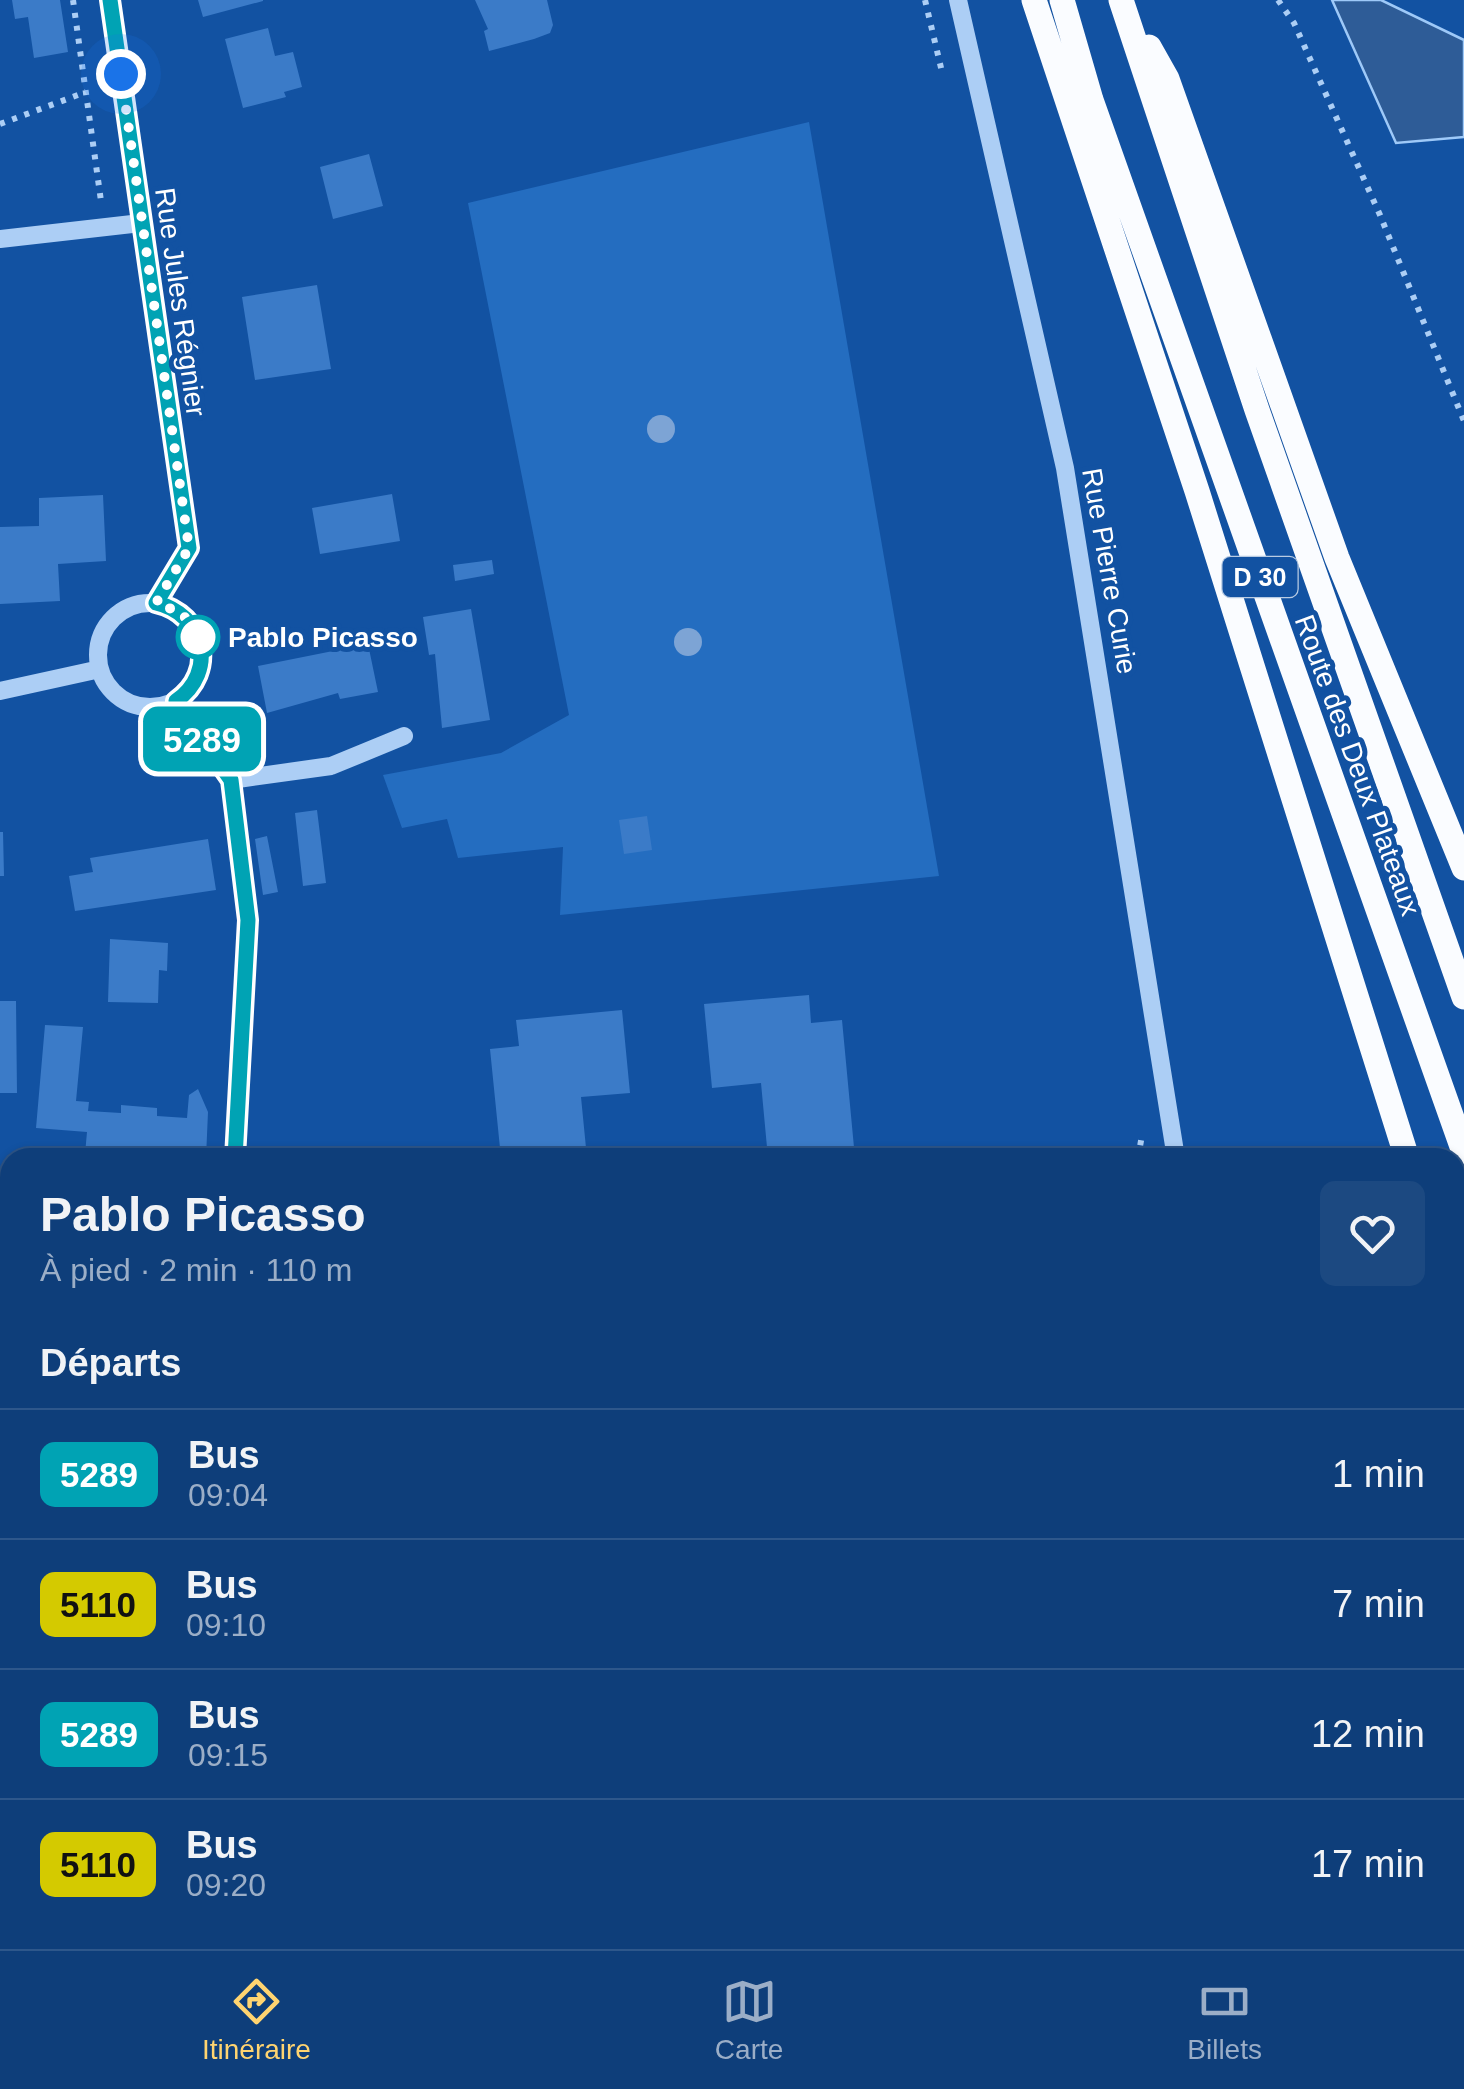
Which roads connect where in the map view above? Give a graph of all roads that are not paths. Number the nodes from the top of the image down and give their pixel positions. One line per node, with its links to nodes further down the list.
1 (110, 0): 6 (street, Rue Jules Régnier)
2 (958, 0): 17 (street, Rue Pierre Curie)
3 (1034, 0): 18 (main road)
4 (1062, 0): 19 (main road, Route des Deux Plateaux / D 30)
5 (1123, 0): 14 (main road); 15 (main road, Route des Deux Plateaux / D 30)
6 (141, 222): 7 (street); 8 (street, Rue Jules Régnier)
7 (0, 239)
8 (156, 603): 9 (street); 11 (street)
9 (100, 669): 10 (street); 11 (street)
10 (0, 691)
11 (176, 701): 13 (street)
12 (404, 736): 13 (street)
13 (231, 780): 16 (street)
14 (1464, 868)
15 (1464, 997)
16 (236, 1148)
17 (1174, 1148)
18 (1405, 1148)
19 (1463, 1148)

